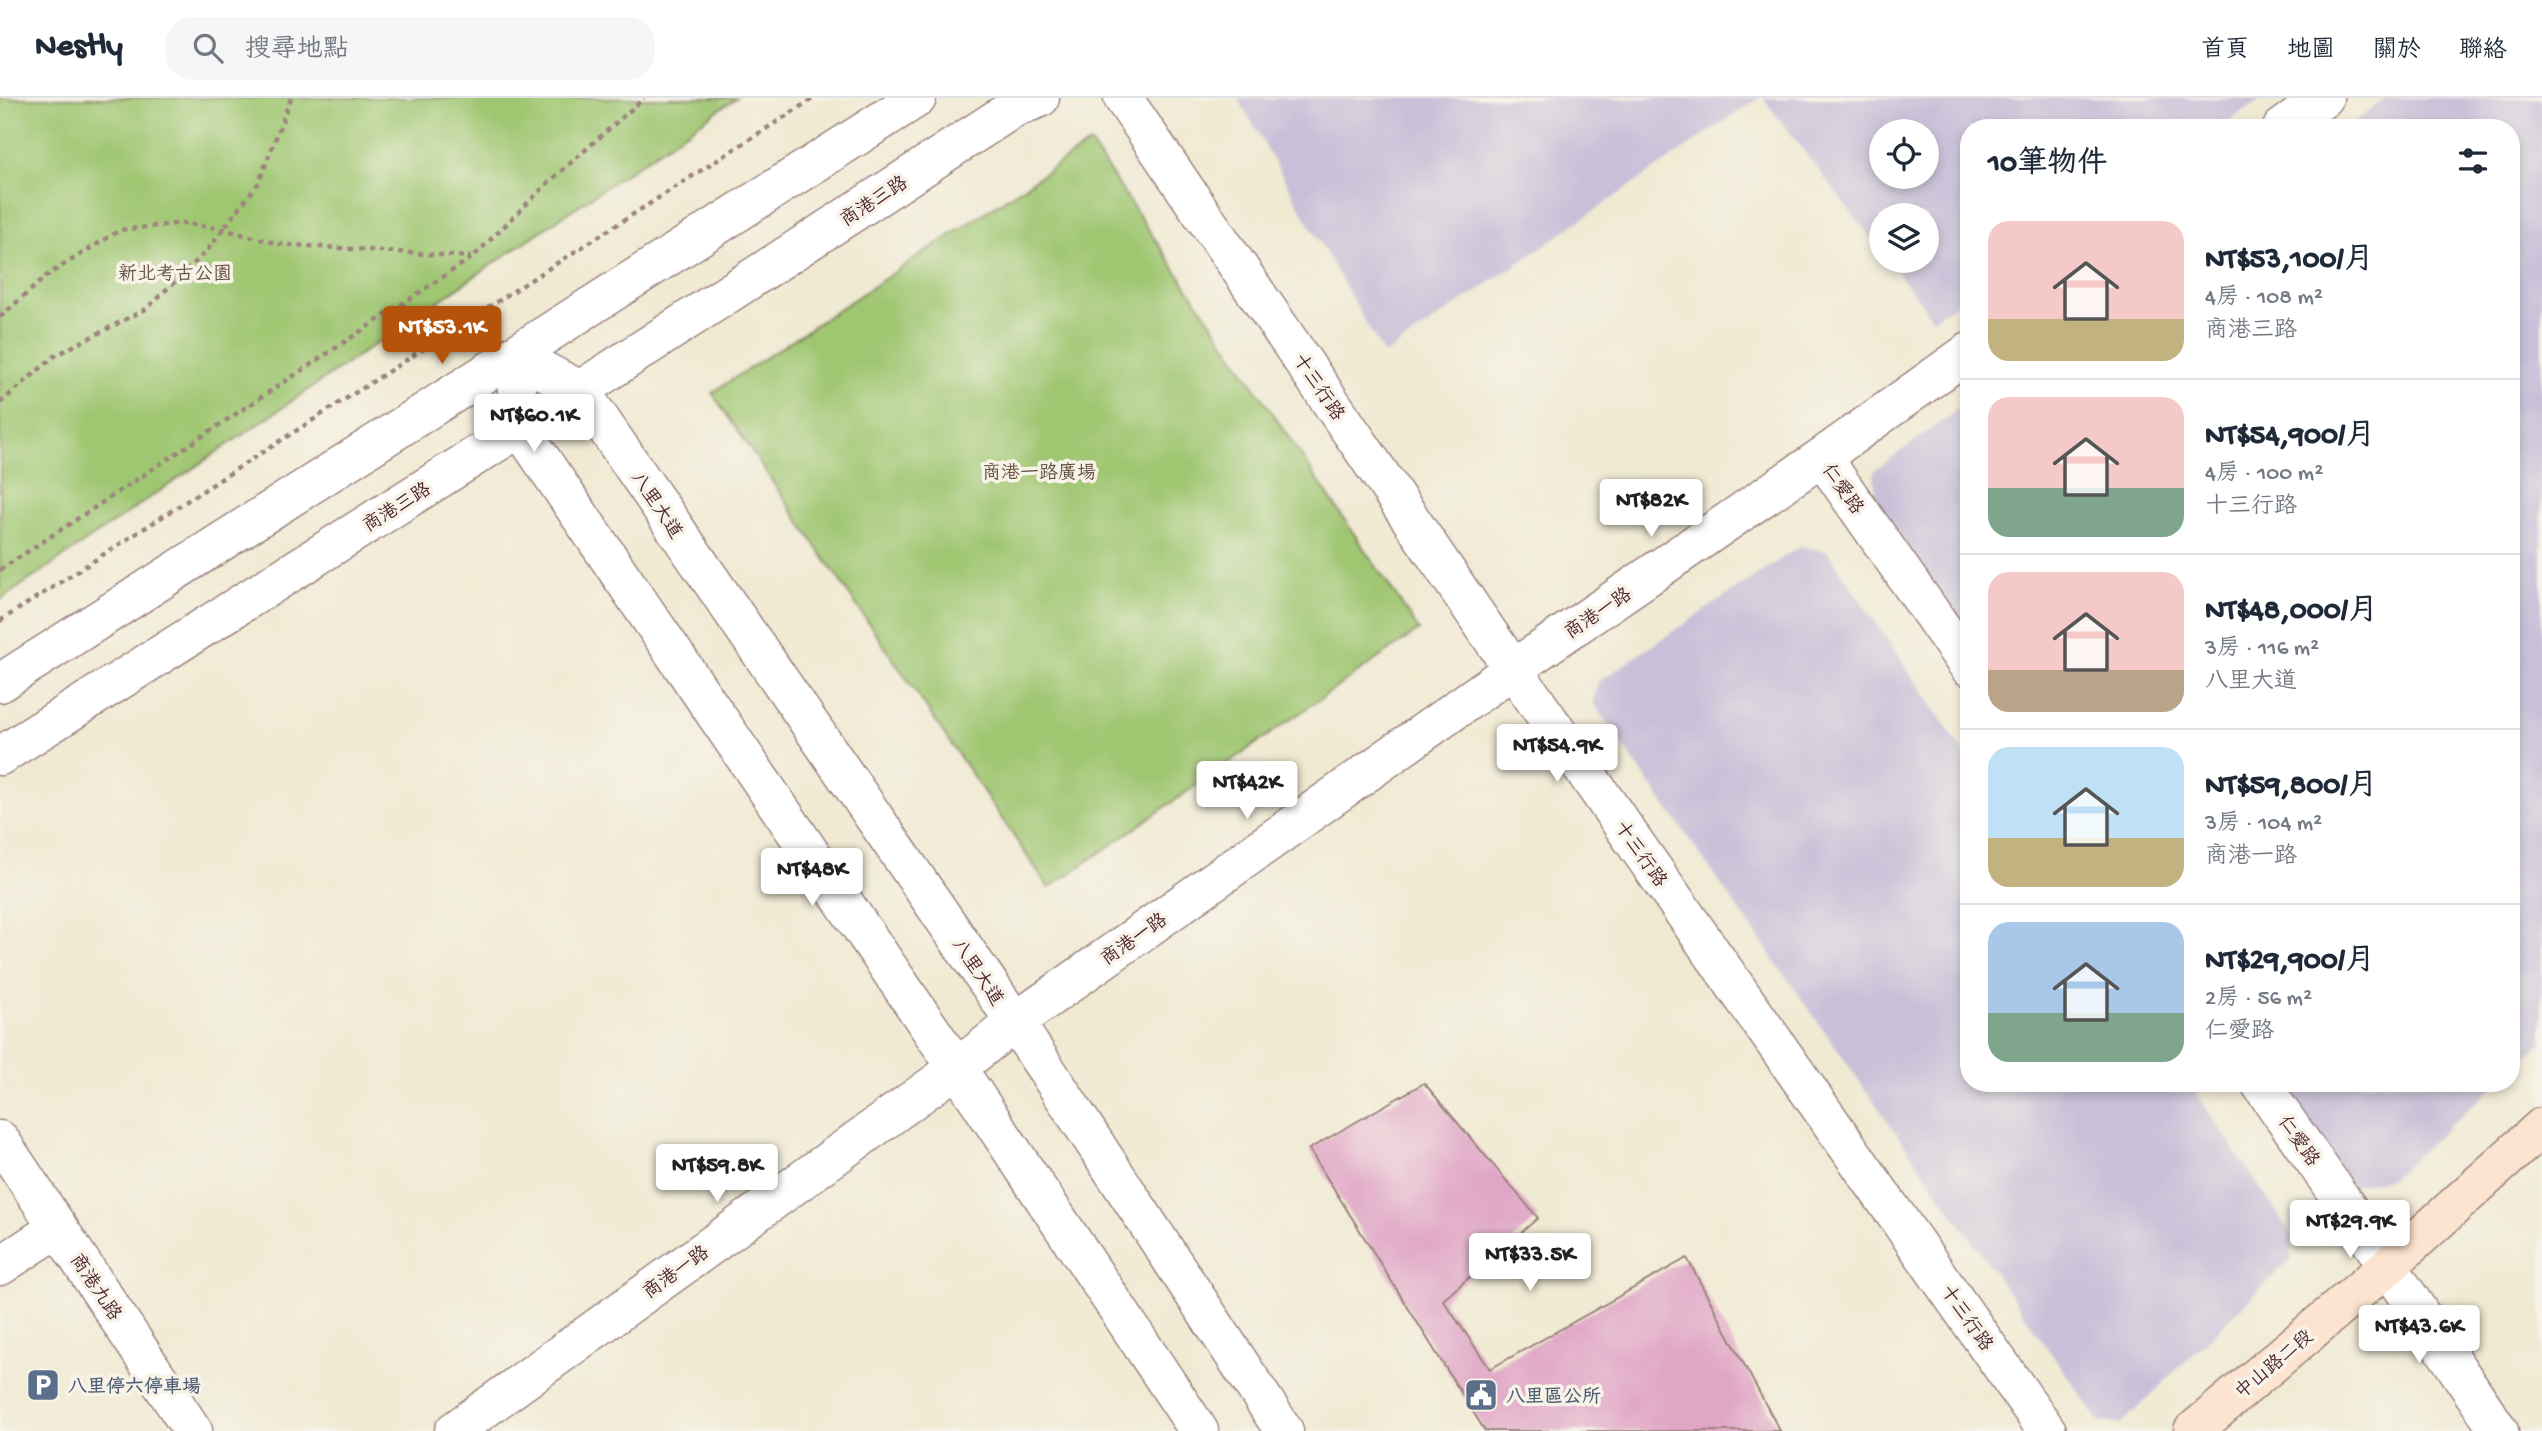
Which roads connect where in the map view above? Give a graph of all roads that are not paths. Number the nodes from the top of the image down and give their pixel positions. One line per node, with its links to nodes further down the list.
1 (916, 98): 6 (street)
2 (1040, 98): 8 (street, 商港三路)
3 (1124, 98): 12 (street, 十三行路)
4 (2324, 98): 5 (street)
5 (2295, 119)
6 (514, 355): 8 (street, 八里大道); 9 (street); 13 (street)
7 (1960, 358): 10 (street, 仁愛路)
8 (580, 390): 9 (street, 商港三路); 15 (street, 八里大道)
9 (520, 428): 14 (street, 商港三路); 16 (street)
10 (1822, 457): 11 (street, 仁愛路); 12 (street, 商港一路)
11 (1960, 654)
12 (1513, 669): 15 (street, 商港一路); 27 (street, 十三行路)
13 (0, 683)
14 (0, 756)
15 (1014, 1022): 16 (street, 商港一路); 26 (street, 八里大道)
16 (957, 1068): 24 (street, 商港一路); 25 (street)
17 (2266, 1092): 22 (street, 仁愛路)
18 (2542, 1128): 22 (main road, 中山路二段)
19 (0, 1140): 20 (street, 商港九路)
20 (58, 1228): 21 (street); 23 (street, 商港九路)
21 (0, 1266)
22 (2388, 1266): 28 (main road, 中山路二段); 29 (street, 仁愛路)
23 (193, 1431)
24 (454, 1431)
25 (1199, 1431)
26 (1284, 1431)
27 (2047, 1431)
28 (2193, 1431)
29 (2499, 1431)

